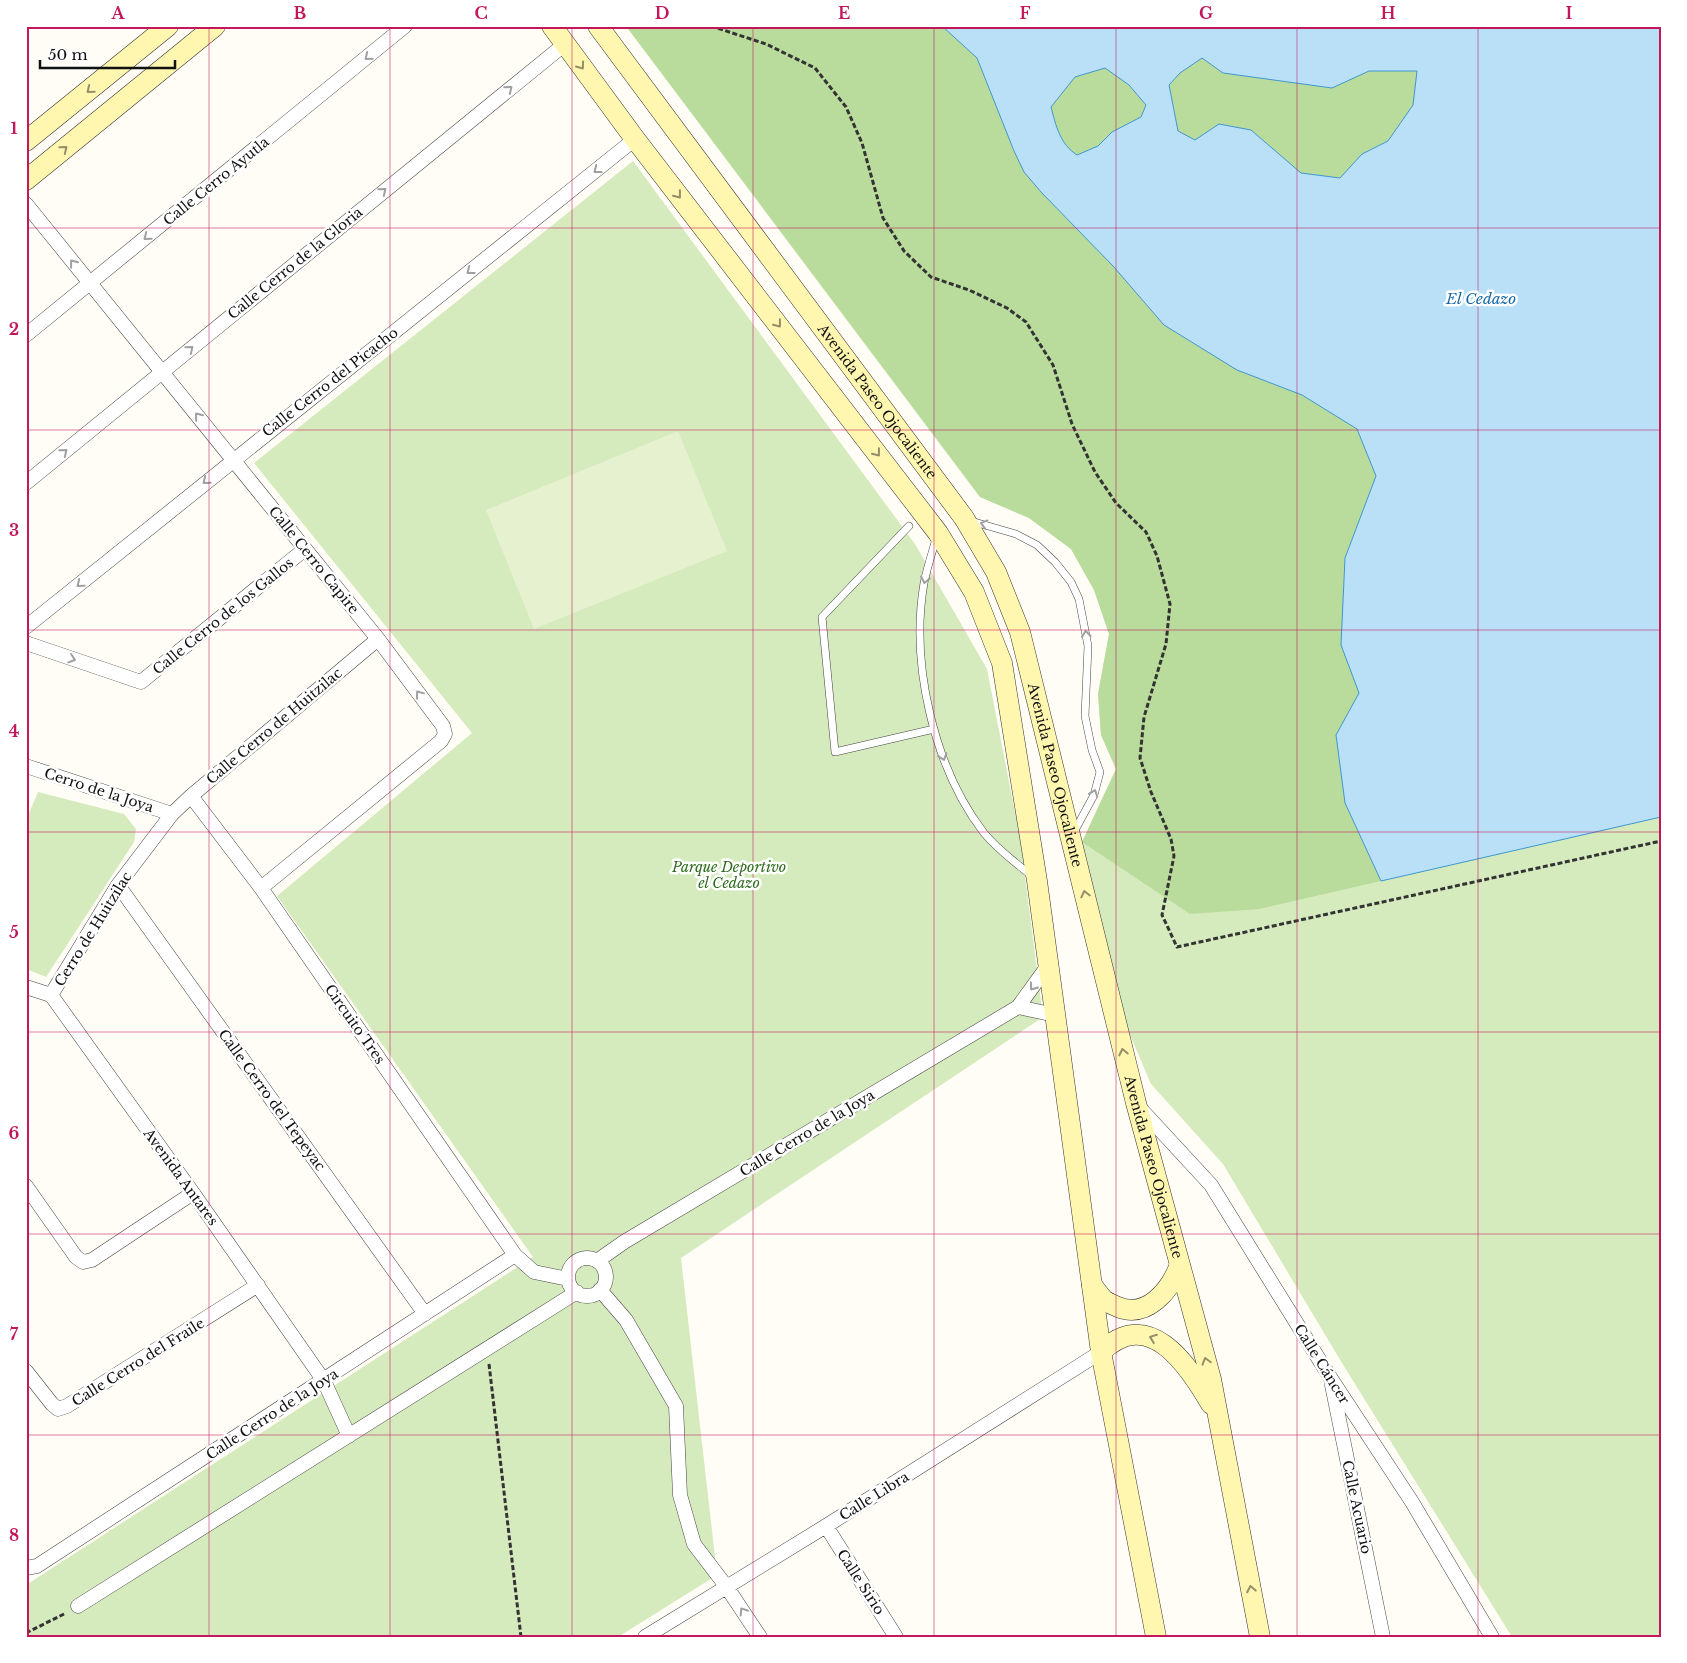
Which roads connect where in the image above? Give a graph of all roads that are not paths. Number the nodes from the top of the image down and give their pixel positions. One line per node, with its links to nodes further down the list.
1 (168, 26): 8 (main road, one-way to 8)
2 (215, 26): 9 (main road, one-way to 2)
3 (405, 26): 11 (street, Calle Cerro Ayutla, one-way to 11)
4 (552, 26): 6 (main road, Avenida Paseo Ojocaliente)
5 (598, 26): 16 (main road, Avenida Paseo Ojocaliente)
6 (564, 44): 7 (main road, Avenida Paseo Ojocaliente, one-way to 7); 13 (street, Calle Cerro de la Gloria, one-way to 6)
7 (635, 139): 14 (street, Calle Cerro del Picacho, one-way to 14); 18 (main road, Avenida Paseo Ojocaliente, one-way to 18)
8 (26, 141)
9 (26, 180)
10 (26, 204): 11 (street, Calle Cerro Capire, one-way to 10)
11 (90, 284): 12 (street, Calle Cerro Ayutla); 13 (street, Calle Cerro Capire)
12 (26, 335)
13 (162, 372): 14 (street, Calle Cerro Capire, one-way to 13); 15 (street, Calle Cerro de la Gloria, one-way to 13)
14 (233, 460): 19 (street, Calle Cerro Capire); 20 (street, Calle Cerro del Picacho, one-way to 20)
15 (26, 483)
16 (964, 518): 27 (main road, Avenida Paseo Ojocaliente); 27 (lane, one-way to 16)
17 (909, 526): 23 (lane)
18 (938, 533): 23 (lane, one-way to 23); 28 (main road, Avenida Paseo Ojocaliente)
19 (305, 549): 21 (street, Calle Cerro Capire); 22 (street, Calle Cerro de los Gallos, one-way to 19)
20 (26, 627)
21 (378, 640): 25 (street, Calle Cerro de Huitzilac); 30 (street, Calle Cerro Capire, one-way to 21)
22 (26, 643)
23 (934, 730): 28 (lane, one-way to 28)
24 (26, 766): 26 (street, Cerro de la Joya)
25 (191, 796): 26 (street, Calle Cerro de Huitzilac); 30 (street, Circuito Tres)
26 (172, 814): 29 (street, Cerro de Huitzilac)
27 (1072, 836): 36 (main road, Avenida Paseo Ojocaliente, one-way to 27)
28 (1037, 881): 31 (main road, Avenida Paseo Ojocaliente)
29 (118, 885): 33 (street, Cerro de Huitzilac); 47 (street, Calle Cerro del Tepeyac)
30 (262, 888): 39 (street, Circuito Tres)
31 (1047, 967): 34 (street, one-way to 34); 35 (main road, Avenida Paseo Ojocaliente)
32 (26, 987): 33 (street)
33 (51, 995): 38 (street, Avenida Antares)
34 (1018, 1007): 35 (street); 40 (street, Calle Cerro de la Joya)
35 (1055, 1015): 44 (main road, Avenida Paseo Ojocaliente)
36 (1136, 1104): 41 (main road, Avenida Paseo Ojocaliente); 50 (street, Calle Cáncer)
37 (26, 1186): 38 (street)
38 (193, 1193): 43 (street, Avenida Antares)
39 (515, 1255): 42 (street, Circuito Tres); 47 (street, Calle Cerro de la Joya)
40 (597, 1261): 42 (street); 45 (street)
41 (1179, 1267): 44 (main road); 52 (main road, Avenida Paseo Ojocaliente, one-way to 41)
42 (568, 1278): 46 (street)
43 (258, 1285): 49 (street, Calle Cerro del Fraile); 51 (street, Avenida Antares)
44 (1092, 1285): 48 (main road, Avenida Paseo Ojocaliente)
45 (600, 1290): 46 (street); 56 (street)
46 (576, 1292): 53 (street)
47 (425, 1314): 51 (street, Calle Cerro de la Joya)
48 (1101, 1352): 52 (main road, one-way to 48); 54 (street, Calle Libra); 61 (main road, Avenida Paseo Ojocaliente)
49 (26, 1371)
50 (1330, 1377): 63 (street, Calle Acuario); 64 (street, Calle Cáncer)
51 (324, 1381): 53 (street, Avenida Antares); 55 (street, Calle Cerro de la Joya)
52 (1218, 1414): 62 (main road, Avenida Paseo Ojocaliente, one-way to 52)
53 (349, 1436): 57 (street)
54 (826, 1526): 56 (street, Calle Libra); 60 (street, Calle Sirio)
55 (27, 1569)
56 (726, 1586): 58 (street, Calle Libra); 59 (street, one-way to 56)
57 (78, 1606)
58 (645, 1637)
59 (760, 1637)
60 (896, 1637)
61 (1156, 1637)
62 (1260, 1637)
63 (1384, 1637)
64 (1492, 1637)

